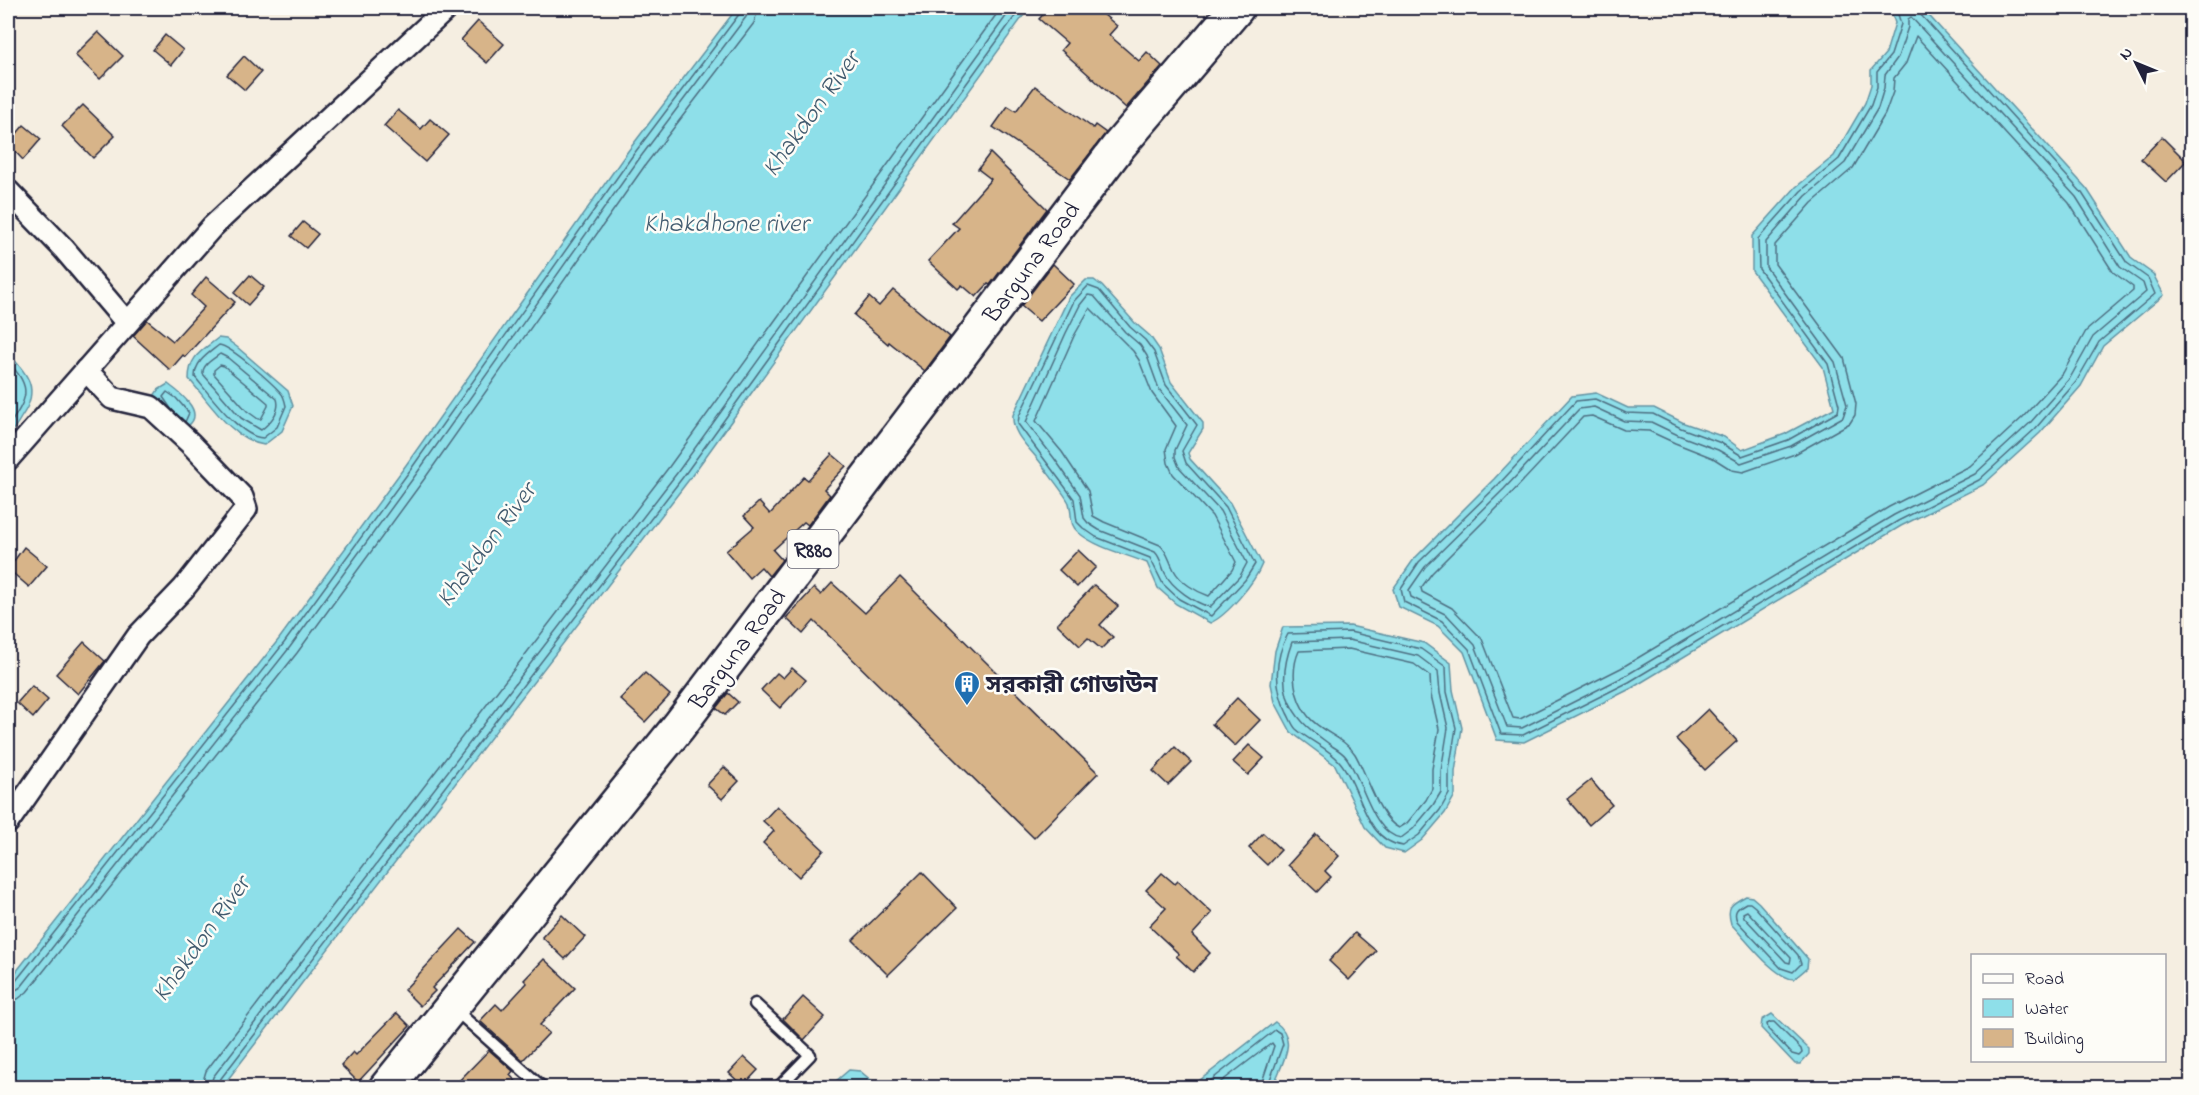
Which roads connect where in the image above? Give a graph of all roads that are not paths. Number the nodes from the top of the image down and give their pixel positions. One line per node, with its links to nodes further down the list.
1 (447, 8): 4 (street)
2 (1237, 8): 9 (main road, Barguna Road / R880)
3 (8, 191): 4 (street)
4 (127, 323): 5 (street)
5 (86, 370): 6 (street); 7 (street)
6 (8, 459)
7 (8, 822)
8 (755, 1004): 12 (lane)
9 (451, 1007): 10 (main road, Barguna Road / R880); 11 (lane)
10 (386, 1088)
11 (543, 1088)
12 (778, 1088)

